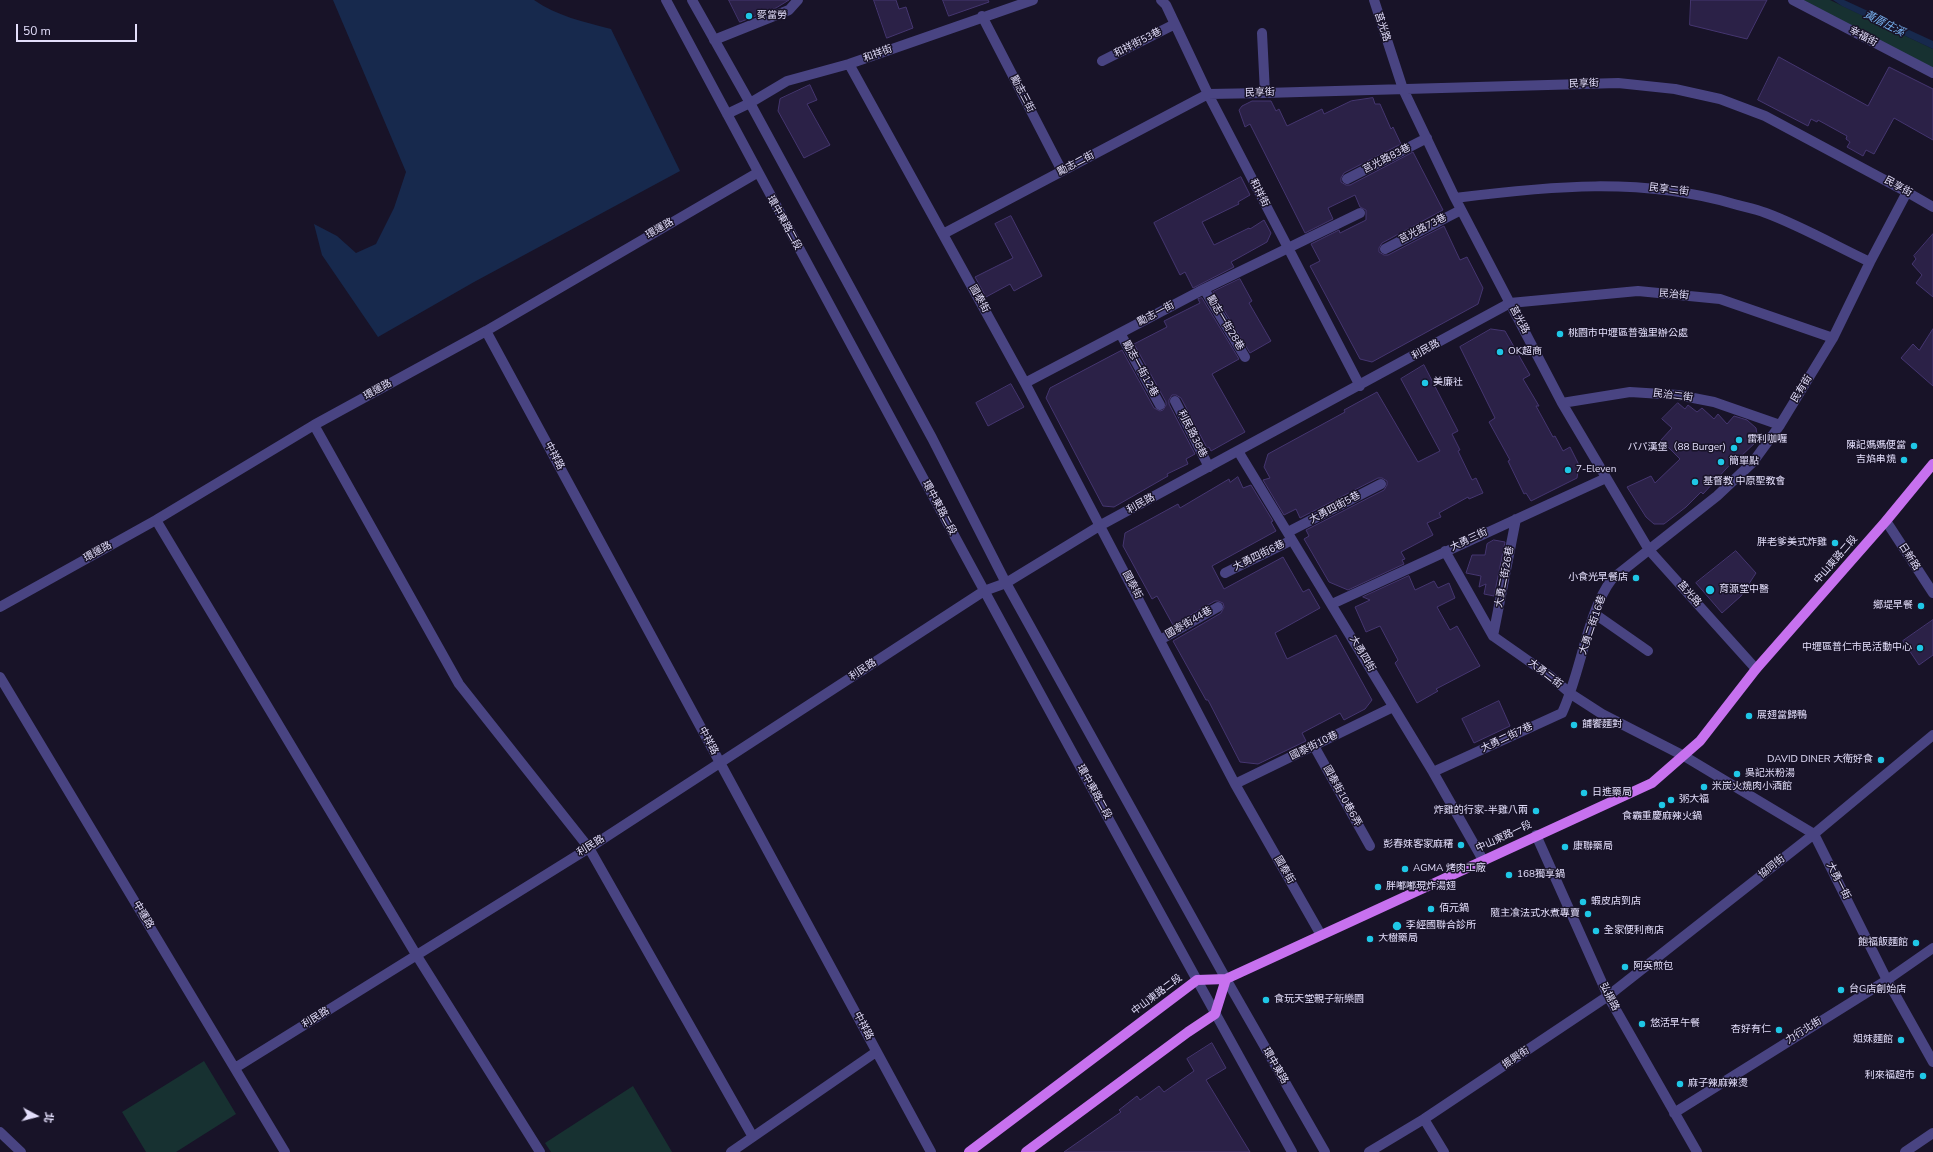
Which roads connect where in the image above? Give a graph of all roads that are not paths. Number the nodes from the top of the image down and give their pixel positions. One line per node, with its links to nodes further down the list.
1 (666, 0): 19 (street, 環中東路二段)
2 (692, 0): 11 (street)
3 (798, 0): 11 (street)
4 (1033, 0): 8 (street, 和祥街)
5 (1161, 0): 9 (street, 和祥街)
6 (1374, 0): 15 (street, 莒光路)
7 (1793, 0): 14 (street, 幸福街)
8 (982, 16): 13 (street, 和祥街); 21 (street, 勵志三街)
9 (1175, 24): 12 (street, 和祥街53巷); 17 (street, 和祥街)
10 (1262, 33): 16 (street)
11 (714, 40): 18 (street)
12 (1102, 62)
13 (849, 64): 18 (street, 和祥街); 29 (street, 國泰街)
14 (1933, 73)
15 (1403, 89): 16 (street, 民享街); 20 (street, 莒光路); 24 (street, 民享街)
16 (1265, 93): 17 (street, 民享街)
17 (1208, 94): 21 (street, 勵志二街); 30 (street, 和祥街)
18 (750, 103): 19 (street, 和祥街); 59 (street)
19 (727, 114): 22 (street, 環中東路二段)
20 (1427, 138): 23 (street, 莒光路83巷); 25 (street, 莒光路)
21 (1062, 171): 29 (street, 勵志二街)
22 (757, 173): 35 (street, 環運路); 60 (street, 環中東路二段)
23 (1347, 179)
24 (1907, 192): 26 (street, 民享街); 32 (street, 民有街)
25 (1455, 198): 27 (street, 莒光路); 32 (street, 民享二街)
26 (1933, 207)
27 (1461, 210): 31 (street, 莒光路73巷); 34 (street, 莒光路)
28 (1360, 213): 30 (street, 勵志一街)
29 (943, 234): 39 (street, 國泰街)
30 (1288, 249): 33 (street, 勵志一街); 40 (street, 和祥街)
31 (1385, 249)
32 (1870, 262): 37 (street, 民有街)
33 (1204, 289): 36 (street, 勵志一街); 38 (street, 勵志一街28巷)
34 (1510, 303): 37 (street, 民治街); 40 (street, 利民路); 42 (street, 莒光路)
35 (486, 331): 44 (street, 環運路); 76 (street, 中祥路)
36 (1120, 333): 39 (street, 勵志一街); 43 (street, 勵志一街12巷)
37 (1833, 338): 45 (street, 民有街)
38 (1245, 357)
39 (1025, 383): 54 (street, 國泰街)
40 (1360, 386): 46 (street, 利民路)
41 (1175, 401): 48 (street, 利民路38巷)
42 (1562, 403): 45 (street, 民治二街); 49 (street, 莒光路)
43 (1160, 404)
44 (314, 425): 52 (street, 環運路); 82 (street)
45 (1780, 425): 56 (street, 民有街)
46 (1238, 451): 48 (street, 利民路); 55 (street, 大勇四街)
47 (1933, 464): 53 (main road, 中山東路二段)
48 (1209, 466): 54 (street, 利民路)
49 (1606, 478): 51 (street, 大勇三街); 56 (street, 莒光路)
50 (1382, 484): 55 (street, 大勇四街5巷)
51 (1516, 519): 57 (street, 大勇三街); 66 (street, 大勇二街26巷)
52 (156, 520): 64 (street, 環運路); 86 (street)
53 (1886, 521): 61 (street, 日新路); 69 (main road, 中山東路二段)
54 (1101, 525): 59 (street, 利民路); 67 (street, 國泰街)
55 (1290, 536): 58 (street, 大勇四街6巷); 62 (street, 大勇四街)
56 (1649, 550): 65 (street, 大勇二街16巷); 69 (street, 莒光路)
57 (1445, 551): 62 (street, 大勇三街); 66 (street, 大勇二街)
58 (1225, 573)
59 (1006, 583): 60 (street, 利民路); 88 (street)
60 (984, 591): 76 (street, 利民路); 87 (street, 環中東路二段)
61 (1933, 593)
62 (1332, 604): 72 (street, 大勇四街)
63 (1218, 606): 67 (street, 國泰街44巷)
64 (0, 607)
65 (1595, 614): 68 (street); 71 (street, 大勇二街16巷)
66 (1493, 636): 71 (street, 大勇二街)
67 (1160, 640): 78 (street, 國泰街)
68 (1648, 651)
69 (1756, 669): 75 (main road, 中山東路一段)
70 (0, 677): 94 (street, 中運路)
71 (1571, 694): 75 (street, 大勇二街); 77 (street, 大勇二街7巷)
72 (1393, 707): 74 (street, 國泰街10巷); 77 (street, 大勇四街)
73 (1933, 735): 79 (street, 協同街)
74 (1314, 746): 78 (street, 國泰街10巷); 81 (street, 國泰街10巷6弄)
75 (1684, 756): 79 (street); 80 (main road, 中山東路一段)
76 (721, 764): 82 (street, 利民路); 92 (street, 中祥路)
77 (1433, 772): 83 (street, 大勇四街)
78 (1236, 784): 84 (street, 國泰街)
79 (1814, 834): 89 (street, 大勇一街); 90 (street, 協同街)
80 (1536, 835): 83 (main road, 中山東路一段); 90 (street, 弘揚路)
81 (1370, 846)
82 (590, 848): 86 (street, 利民路); 99 (street)
83 (1483, 860): 84 (main road, 中山東路一段)
84 (1321, 935): 88 (main road, 中山東路一段)
85 (1933, 948): 89 (street, 力行北街)
86 (417, 956): 94 (street, 利民路); 102 (street)
87 (1197, 980): 88 (main road, 中山東路二段); 91 (street, 環中東路二段); 105 (main road, 中山東路二段)
88 (1226, 980): 91 (main road); 108 (street, 環中東路)
89 (1887, 980): 93 (street, 大勇一街); 95 (street, 力行北街)
90 (1608, 996): 95 (street, 弘揚路); 96 (street, 振興街)
91 (1215, 1014): 106 (main road); 107 (street)
92 (876, 1052): 99 (street); 104 (street, 中祥路)
93 (1933, 1062)
94 (235, 1068): 101 (street, 中運路)
95 (1674, 1112): 111 (street, 弘揚路)
96 (1424, 1118): 109 (street, 振興街); 110 (street)
97 (0, 1132): 100 (street)
98 (1933, 1133): 112 (street)
99 (753, 1137): 103 (street)
100 (22, 1152)
101 (285, 1152)
102 (540, 1152)
103 (731, 1152)
104 (931, 1152)
105 (969, 1152)
106 (1026, 1152)
107 (1292, 1152)
108 (1325, 1152)
109 (1369, 1152)
110 (1444, 1152)
111 (1697, 1152)
112 (1904, 1152)

